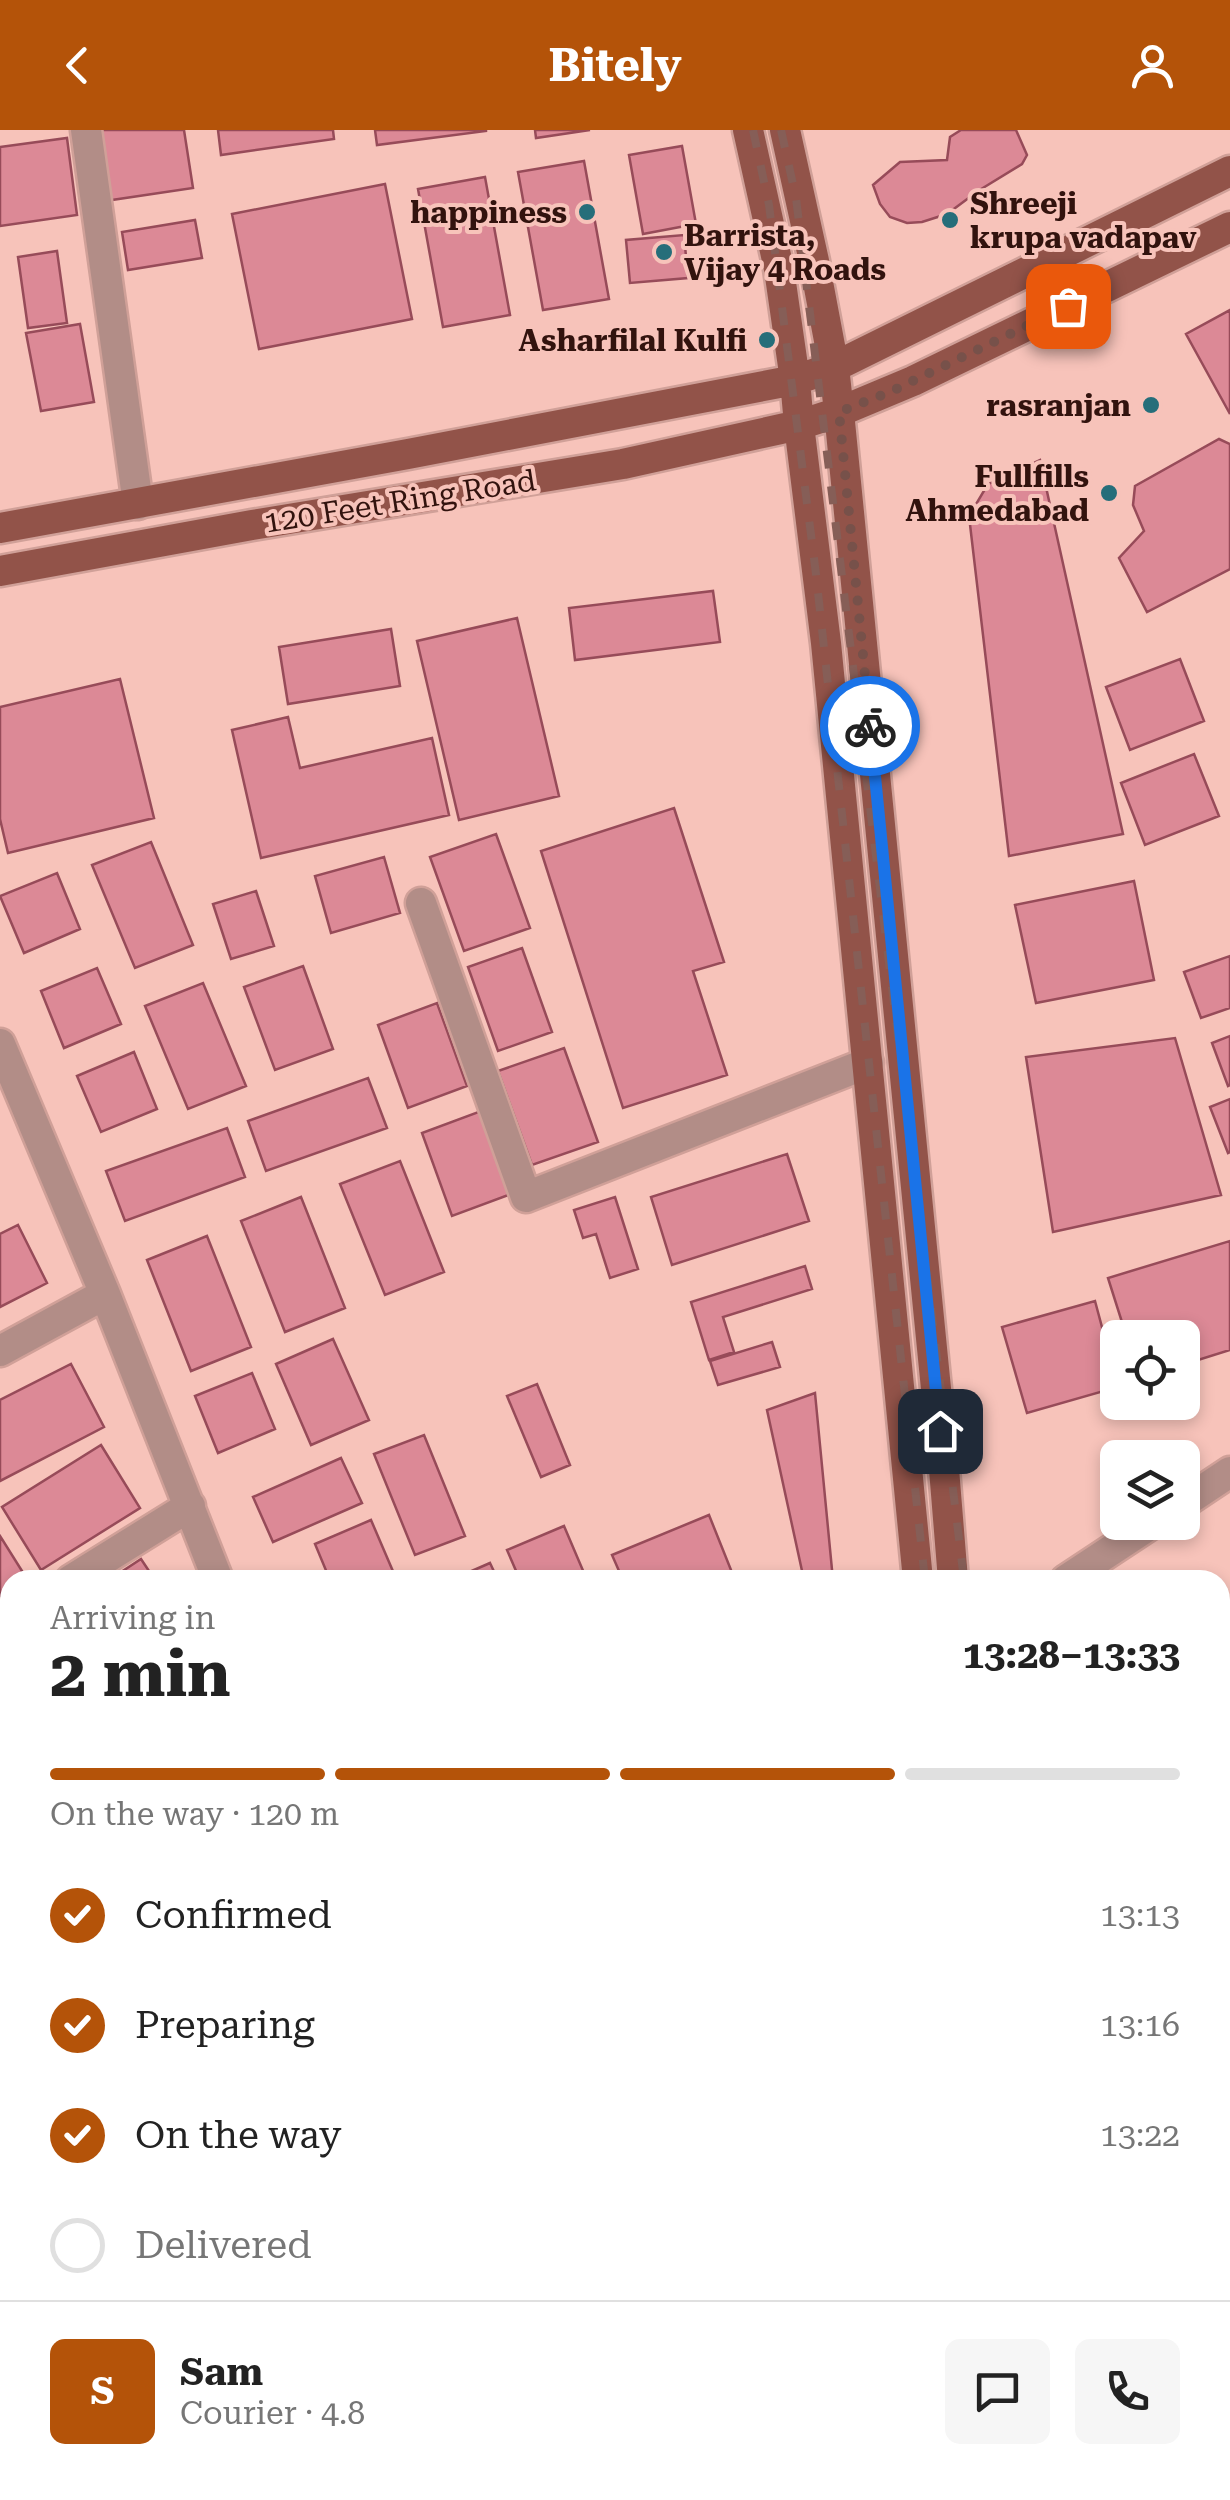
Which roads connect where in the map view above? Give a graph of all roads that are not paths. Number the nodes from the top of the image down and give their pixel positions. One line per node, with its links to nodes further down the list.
1 (86, 130): 10 (street)
2 (748, 130): 7 (main road)
3 (785, 130): 6 (main road)
4 (1230, 171): 6 (main road)
5 (1230, 226): 8 (main road)
6 (834, 367): 7 (main road, 120 Feet Ring Road); 8 (main road)
7 (795, 380): 9 (main road); 10 (main road, 120 Feet Ring Road)
8 (839, 412): 9 (main road, 120 Feet Ring Road); 25 (main road)
9 (799, 426): 12 (main road, 120 Feet Ring Road); 15 (main road)
10 (138, 504): 11 (main road, 120 Feet Ring Road)
11 (0, 528)
12 (0, 571)
13 (421, 903): 15 (street)
14 (0, 1045): 16 (street)
15 (868, 1064): 24 (main road)
16 (105, 1294): 17 (street); 20 (street)
17 (0, 1352)
18 (1230, 1472): 19 (street)
19 (1200, 1492)
20 (190, 1506): 22 (street); 23 (street)
21 (1127, 1540): 26 (street)
22 (87, 1570)
23 (214, 1570)
24 (917, 1570)
25 (952, 1570)
26 (1081, 1570)

